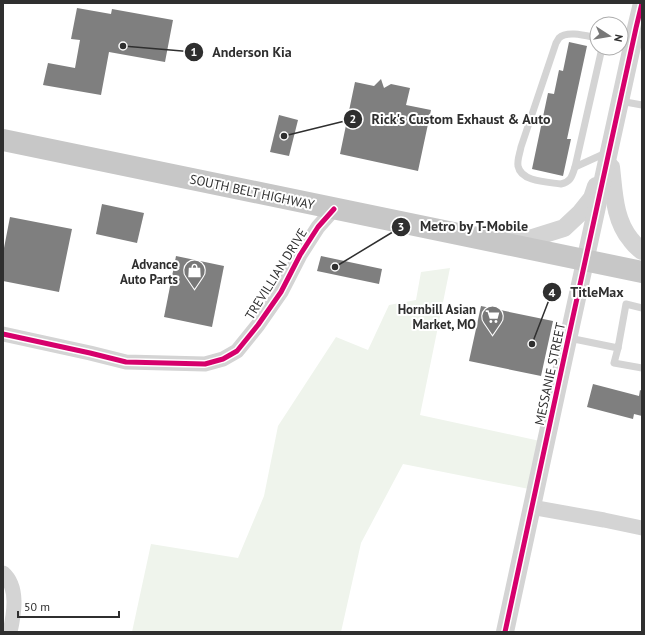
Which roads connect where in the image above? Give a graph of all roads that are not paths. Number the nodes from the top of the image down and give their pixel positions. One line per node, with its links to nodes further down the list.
1 (642, 3): 4 (street, MESSANIE STREET)
2 (589, 37): 8 (lane)
3 (600, 56): 8 (lane)
4 (620, 100): 5 (lane); 7 (street, MESSANIE STREET)
5 (642, 105)
6 (3, 140): 9 (main road, SOUTH BELT HIGHWAY)
7 (609, 152): 8 (lane); 10 (street); 11 (street); 12 (street, MESSANIE STREET)
8 (576, 167)
9 (334, 209): 10 (main road, SOUTH BELT HIGHWAY); 15 (street, TREVILLIAN DRIVE)
10 (489, 241): 12 (main road, SOUTH BELT HIGHWAY)
11 (642, 251)
12 (586, 261): 13 (main road, SOUTH BELT HIGHWAY); 16 (street, MESSANIE STREET)
13 (642, 272)
14 (642, 308): 17 (lane)
15 (3, 334)
16 (569, 338): 17 (lane); 19 (street, MESSANIE STREET)
17 (618, 348): 18 (lane)
18 (642, 368)
19 (531, 507): 20 (street); 23 (street, MESSANIE STREET)
20 (642, 528)
21 (3, 573): 22 (street)
22 (10, 632)
23 (505, 632)

